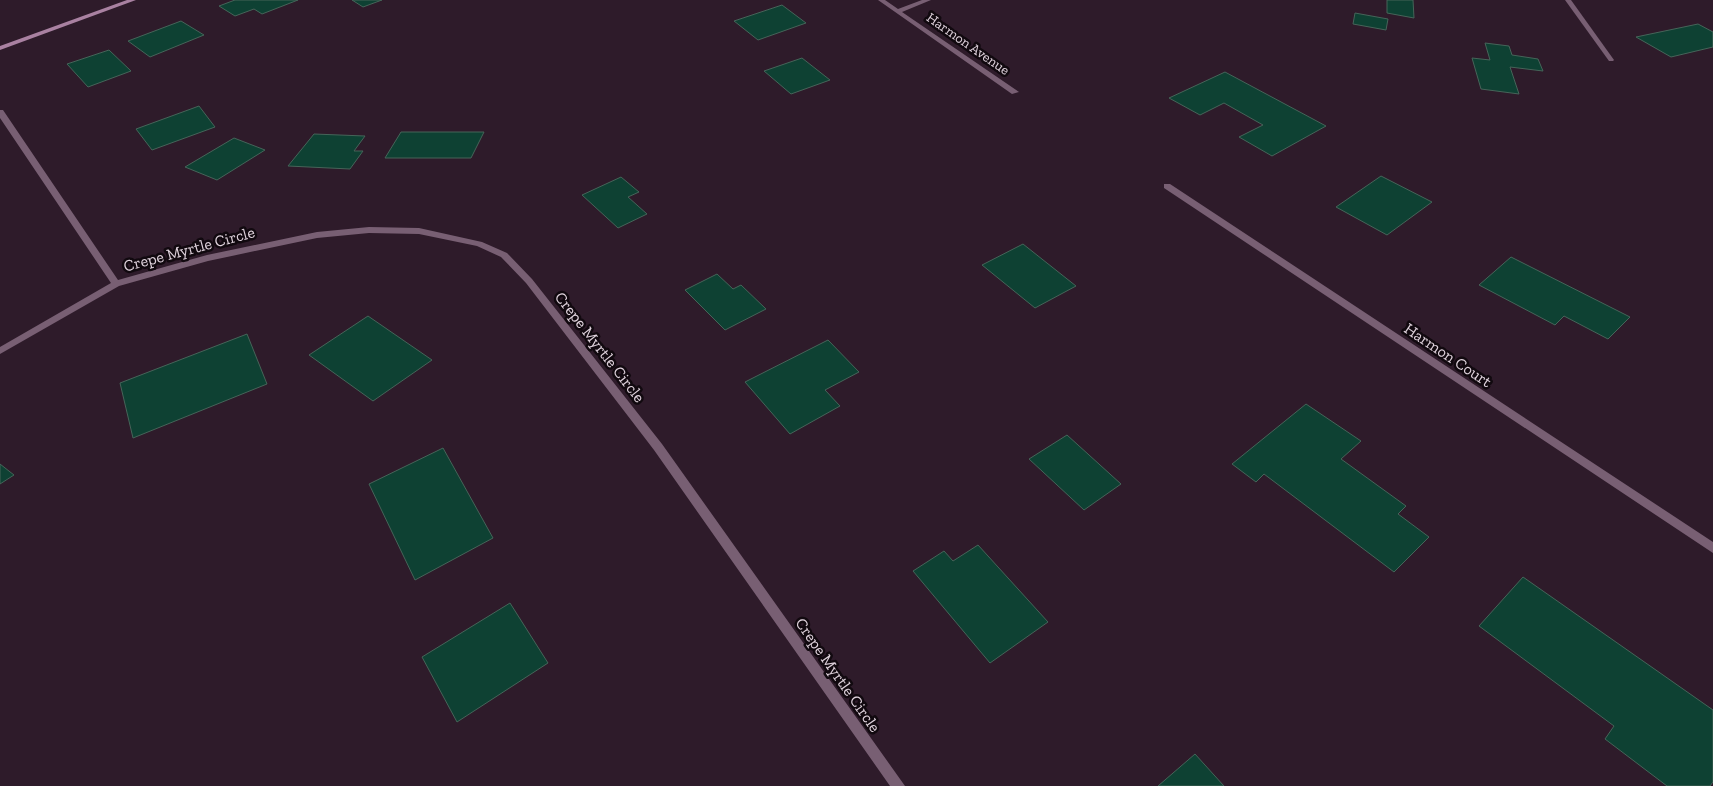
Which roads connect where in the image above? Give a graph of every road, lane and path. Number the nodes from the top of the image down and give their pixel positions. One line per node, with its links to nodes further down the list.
1 (133, 0): 6 (main road)
2 (881, 0): 5 (street, Harmon Avenue)
3 (928, 0): 5 (street)
4 (1568, 0): 7 (street)
5 (898, 11): 8 (street, Harmon Avenue)
6 (0, 48)
7 (1611, 60)
8 (1015, 92)
9 (0, 112): 11 (street, Crepe Myrtle Circle)
10 (1167, 186): 13 (street, Harmon Court)
11 (116, 284): 12 (street, Crepe Myrtle Circle); 14 (street, Crepe Myrtle Circle)
12 (0, 351)
13 (1713, 548)
14 (898, 786)

